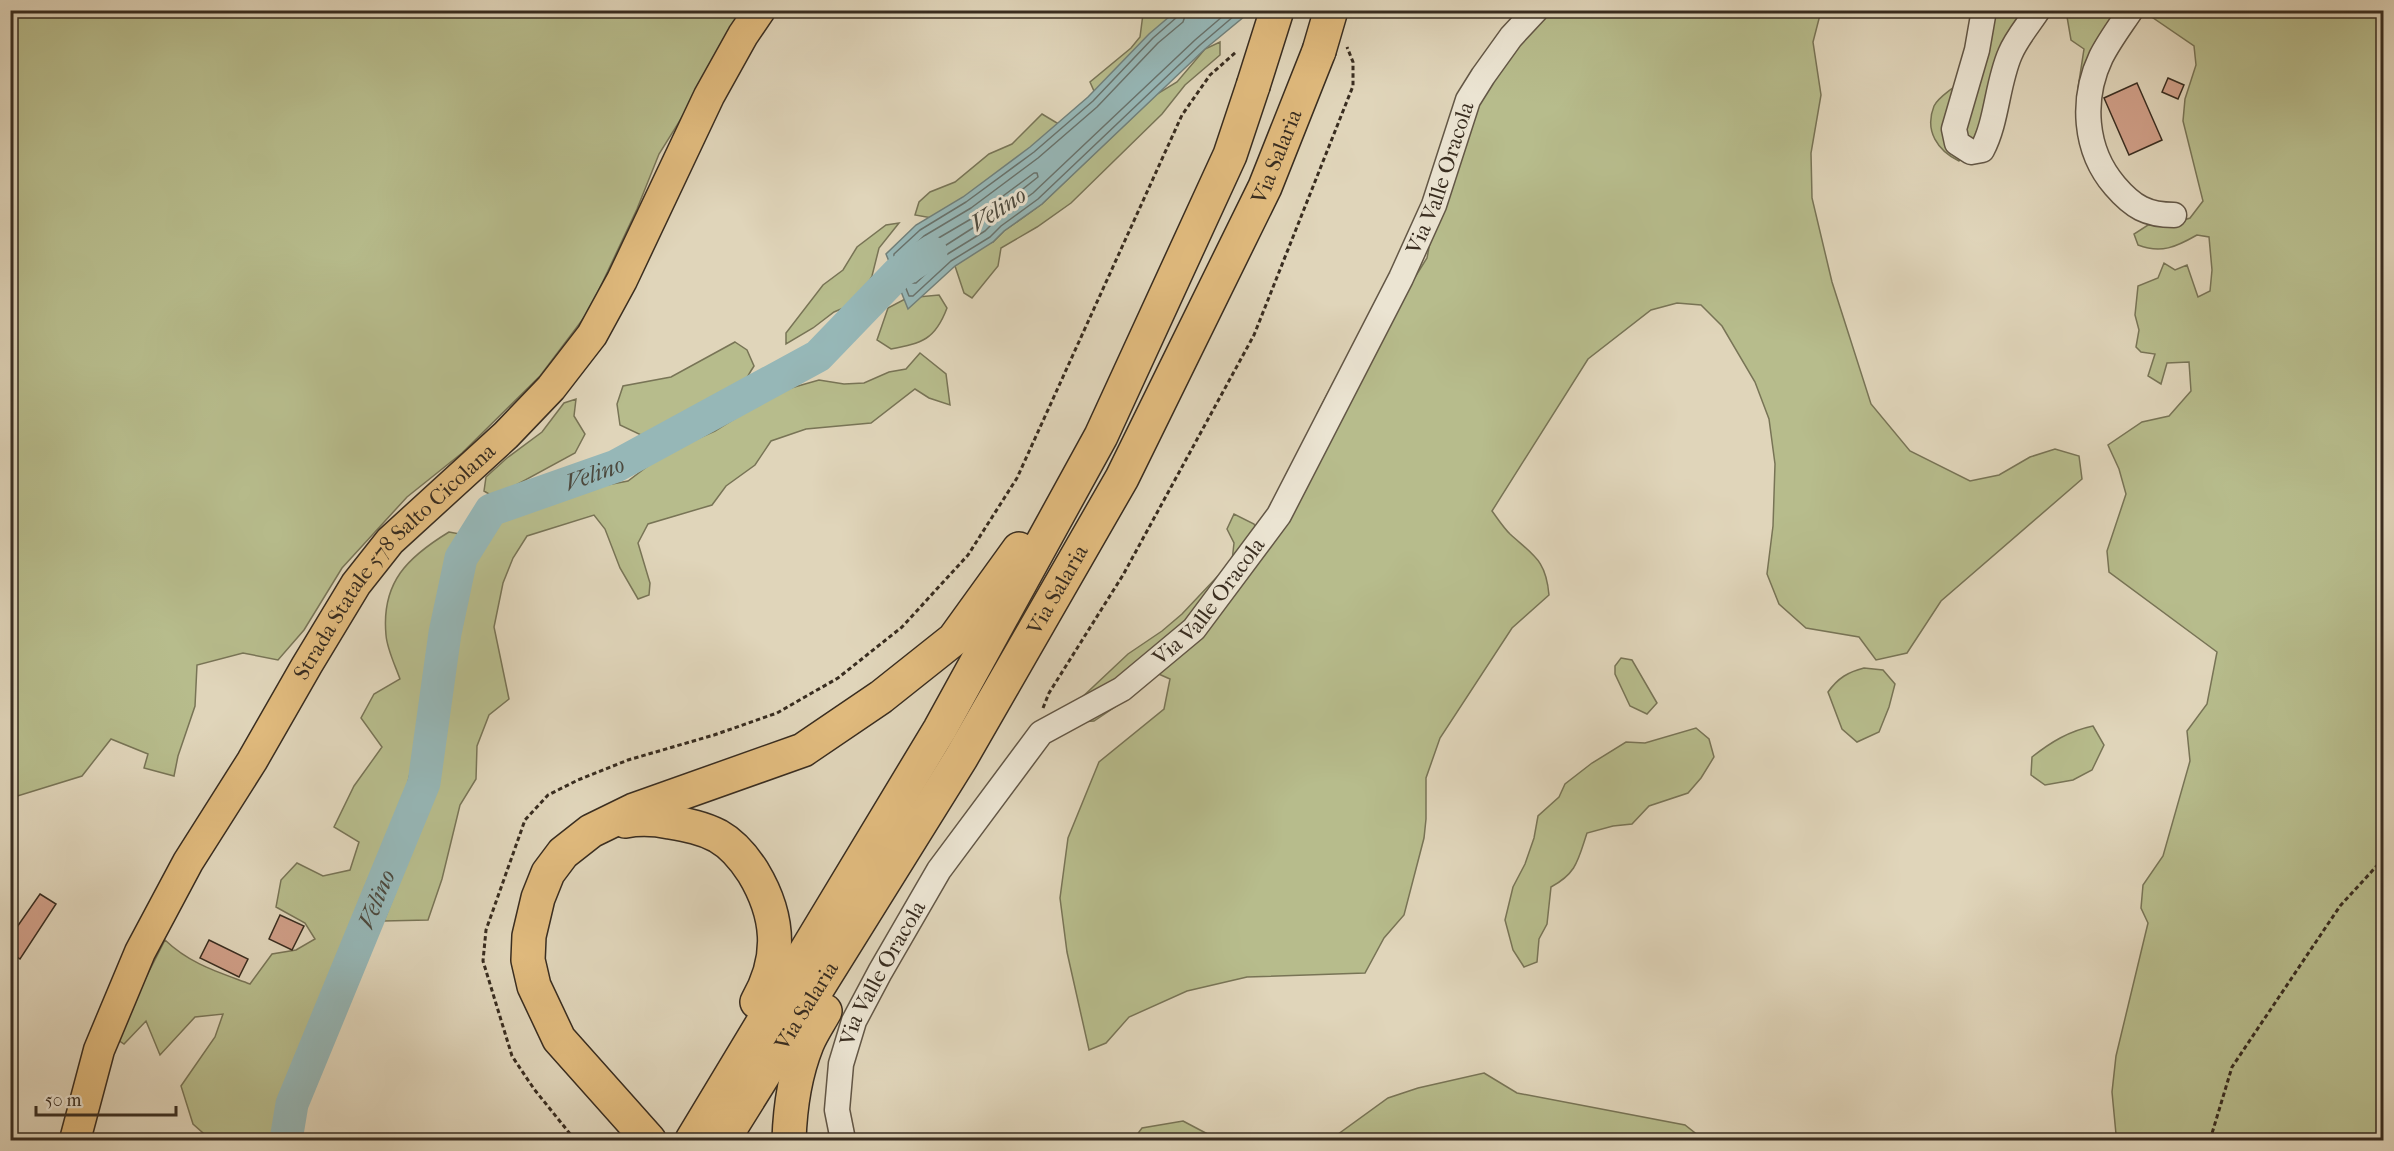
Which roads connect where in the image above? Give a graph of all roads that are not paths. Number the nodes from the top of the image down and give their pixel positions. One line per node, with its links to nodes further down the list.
1 (760, 10): 12 (main road, Strada Statale 578 Salto Cicolana)
2 (1277, 10): 9 (highway, Via Salaria, bridge)
3 (1331, 10): 10 (highway, Via Salaria, bridge)
4 (1536, 10): 18 (street, Via Valle Oracola)
5 (1984, 10): 6 (street)
6 (2038, 10)
7 (2131, 10): 8 (street)
8 (2174, 215)
9 (1101, 436): 11 (highway); 15 (highway, Via Salaria)
10 (961, 758): 16 (highway, Via Salaria); 17 (highway)
11 (609, 824): 13 (highway); 14 (highway)
12 (75, 1140)
13 (649, 1140)
14 (680, 1140)
15 (693, 1140)
16 (723, 1140)
17 (789, 1140)
18 (843, 1140)

